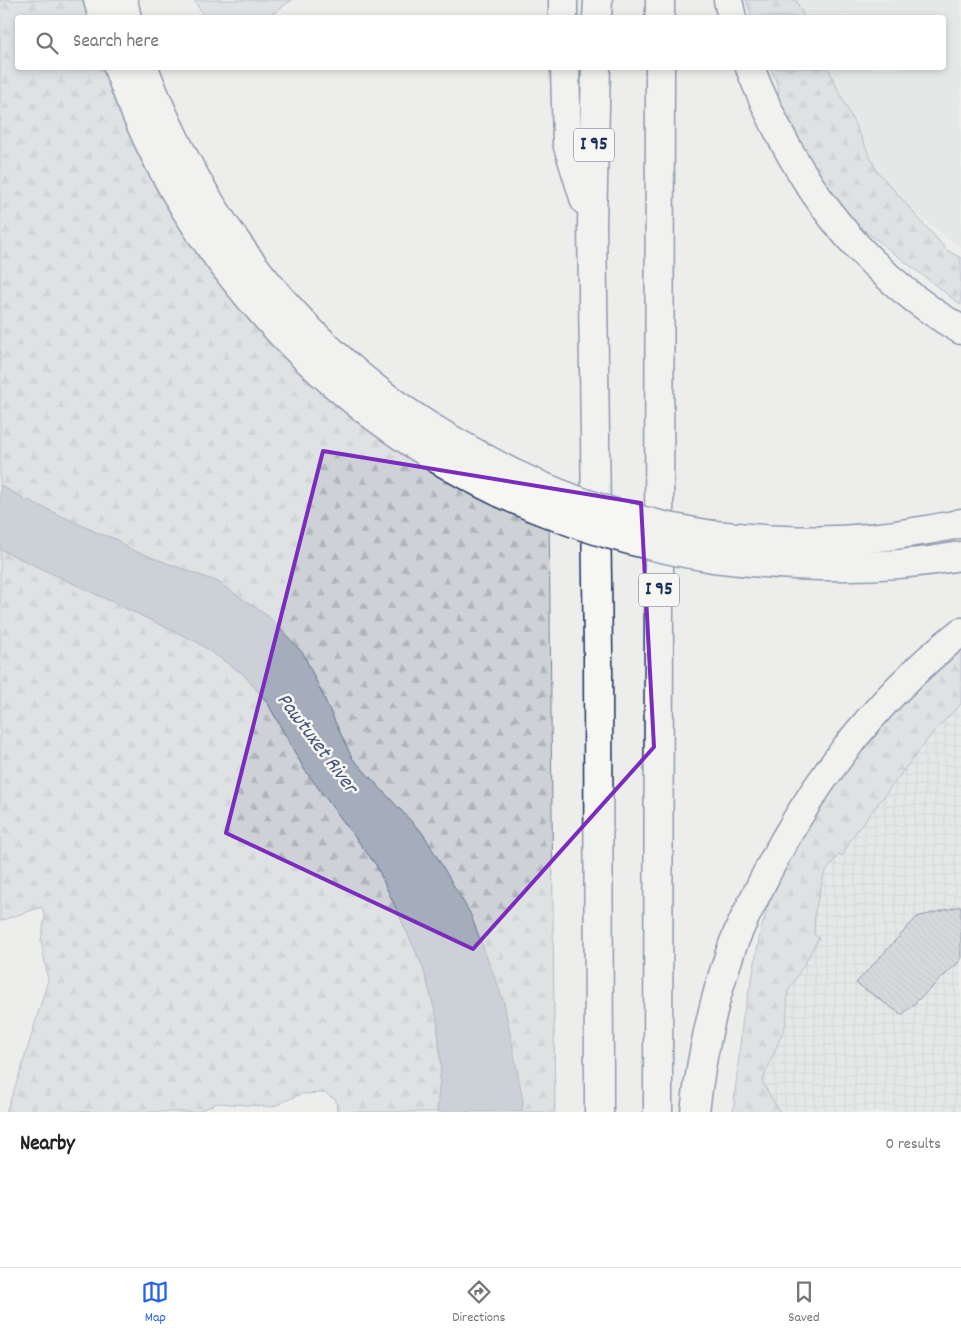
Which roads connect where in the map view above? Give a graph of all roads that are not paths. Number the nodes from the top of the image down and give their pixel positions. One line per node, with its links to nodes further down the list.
1 (98, 0): 7 (highway)
2 (123, 0): 8 (highway)
3 (563, 0): 9 (highway)
4 (598, 0): 10 (highway)
5 (660, 0): 11 (highway)
6 (728, 0): 12 (highway)
7 (102, 15)
8 (126, 15)
9 (563, 15)
10 (598, 15)
11 (660, 15)
12 (731, 15)
13 (119, 70): 21 (highway)
14 (145, 70): 21 (highway)
15 (565, 70): 19 (highway)
16 (596, 70): 19 (highway, I 95)
17 (660, 70): 27 (highway, I 95)
18 (751, 70): 20 (highway)
19 (592, 223): 26 (highway, I 95)
20 (961, 330)
21 (505, 483): 23 (highway, bridge)
22 (961, 523): 23 (highway)
23 (714, 547): 24 (highway)
24 (961, 556)
25 (961, 632): 28 (highway)
26 (599, 1112)
27 (658, 1112)
28 (695, 1112)

